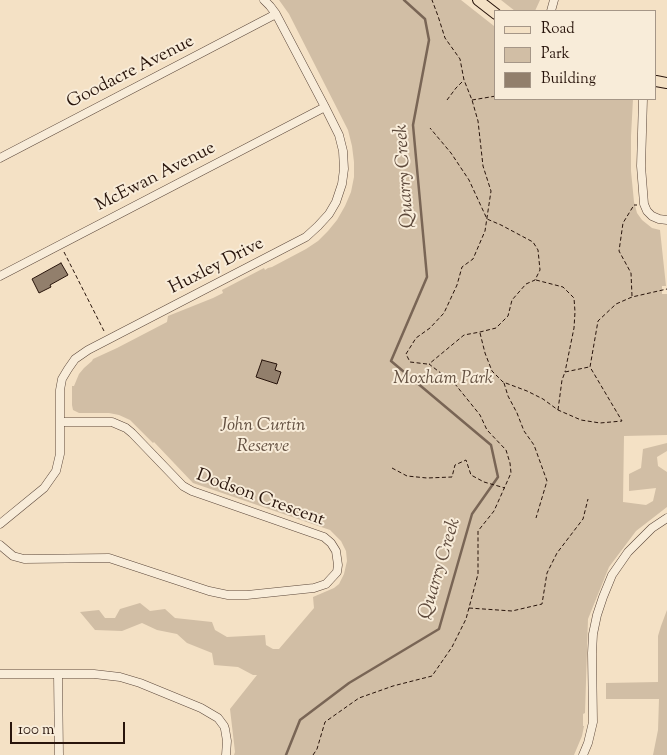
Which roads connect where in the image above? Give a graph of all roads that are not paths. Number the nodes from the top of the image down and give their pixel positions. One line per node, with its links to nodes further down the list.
1 (264, 0): 4 (street, Huxley Drive)
2 (478, 0): 3 (main road)
3 (494, 12)
4 (276, 14): 6 (street, Huxley Drive); 7 (street, Goodacre Avenue)
5 (643, 100): 8 (street)
6 (325, 107): 9 (street, McEwan Avenue); 10 (street, Huxley Drive)
7 (0, 158)
8 (667, 220)
9 (0, 276)
10 (60, 422): 12 (street, Huxley Drive); 13 (street, Dodson Crescent)
11 (667, 518): 18 (street)
12 (0, 524)
13 (0, 545)
14 (0, 674): 15 (street)
15 (58, 674): 16 (street); 17 (street)
16 (58, 755)
17 (226, 755)
18 (583, 755)

